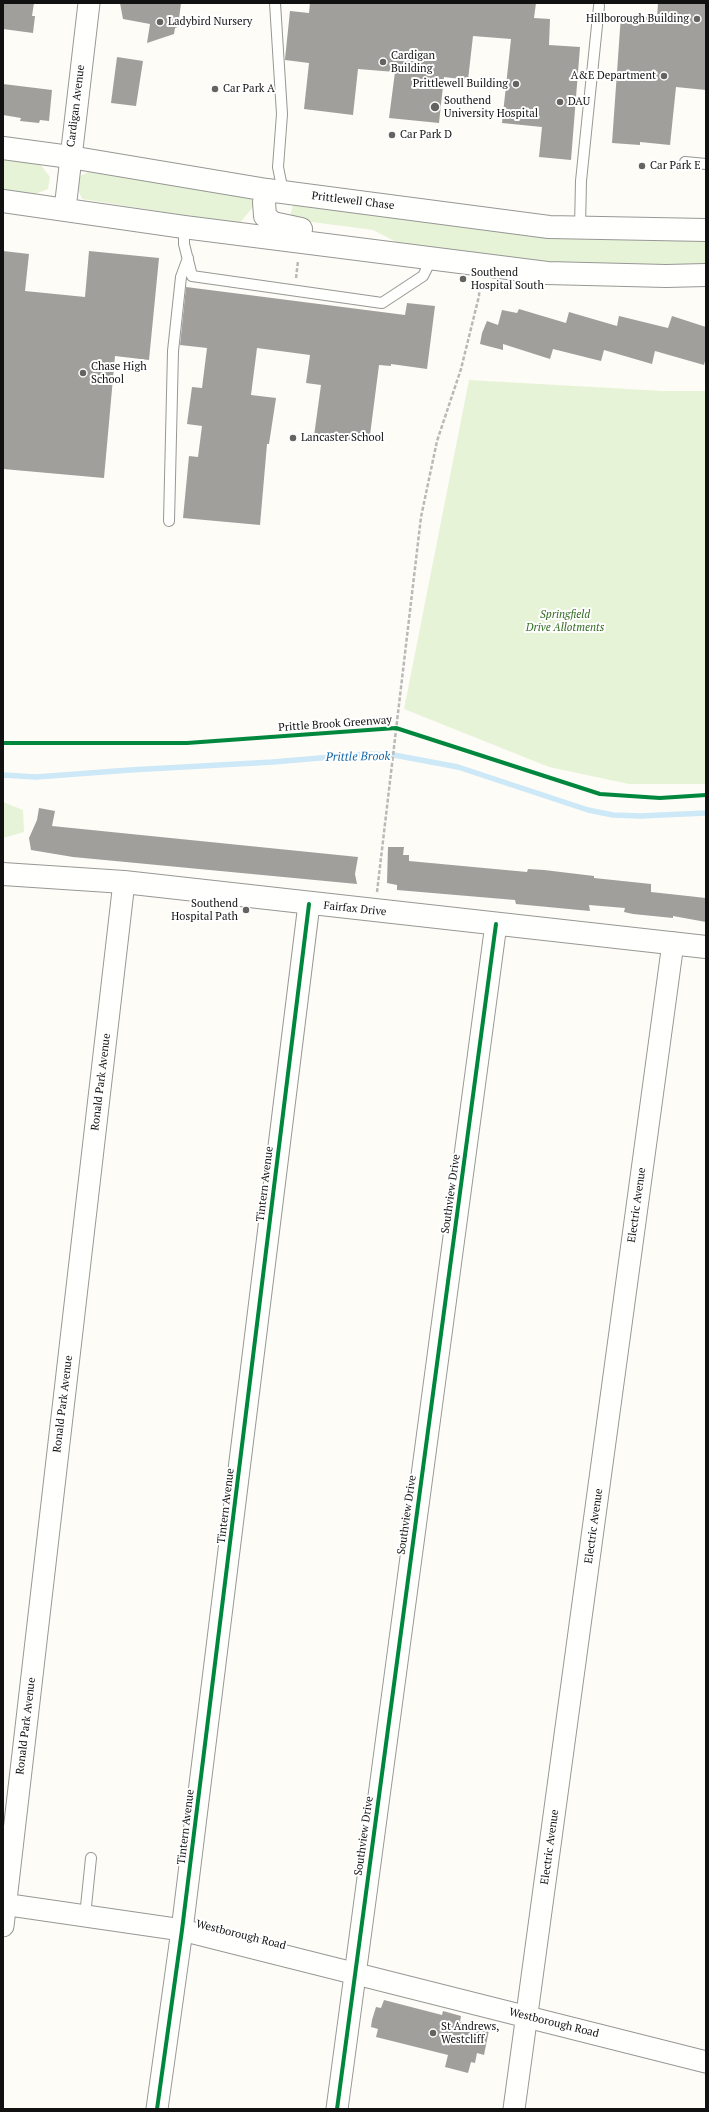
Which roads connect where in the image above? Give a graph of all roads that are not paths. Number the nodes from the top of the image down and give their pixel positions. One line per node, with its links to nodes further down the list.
1 (89, 3): 5 (street, Cardigan Avenue)
2 (276, 3): 8 (lane)
3 (599, 6): 14 (lane)
4 (3, 148): 5 (street, Prittlewell Chase)
5 (70, 157): 9 (street, Prittlewell Chase); 11 (street, Cardigan Avenue)
6 (685, 162): 7 (lane)
7 (706, 164)
8 (278, 167): 9 (lane); 9 (lane)
9 (275, 191): 12 (street); 14 (street, Prittlewell Chase)
10 (3, 201): 11 (street)
11 (64, 209): 13 (street)
12 (273, 223): 16 (street); 17 (street)
13 (184, 226): 16 (street); 18 (lane)
14 (580, 227): 15 (street, Prittlewell Chase)
15 (706, 230)
16 (234, 233): 17 (street)
17 (397, 254): 19 (street)
18 (188, 258): 19 (lane); 21 (lane)
19 (432, 258): 20 (street)
20 (706, 275)
21 (169, 521)
22 (3, 874): 23 (street, Fairfax Drive)
23 (124, 882): 24 (street, Fairfax Drive); 28 (street, Ronald Park Avenue)
24 (309, 904): 25 (street, Fairfax Drive); 33 (street, Tintern Avenue)
25 (496, 924): 26 (street, Fairfax Drive); 34 (street, Southview Drive)
26 (673, 943): 27 (street, Fairfax Drive); 35 (street, Electric Avenue)
27 (706, 947)
28 (9, 1814): 30 (street, Ronald Park Avenue)
29 (91, 1858): 31 (lane)
30 (4, 1904): 31 (street, Westborough Road); 32 (street, Ronald Park Avenue)
31 (85, 1916): 33 (street, Westborough Road)
32 (3, 1926)
33 (182, 1930): 34 (street, Westborough Road); 37 (street, Tintern Avenue)
34 (354, 1974): 35 (street, Westborough Road); 38 (street, Southview Drive)
35 (526, 2017): 36 (street, Westborough Road); 39 (street, Electric Avenue)
36 (706, 2062)
37 (157, 2109)
38 (337, 2109)
39 (514, 2109)

